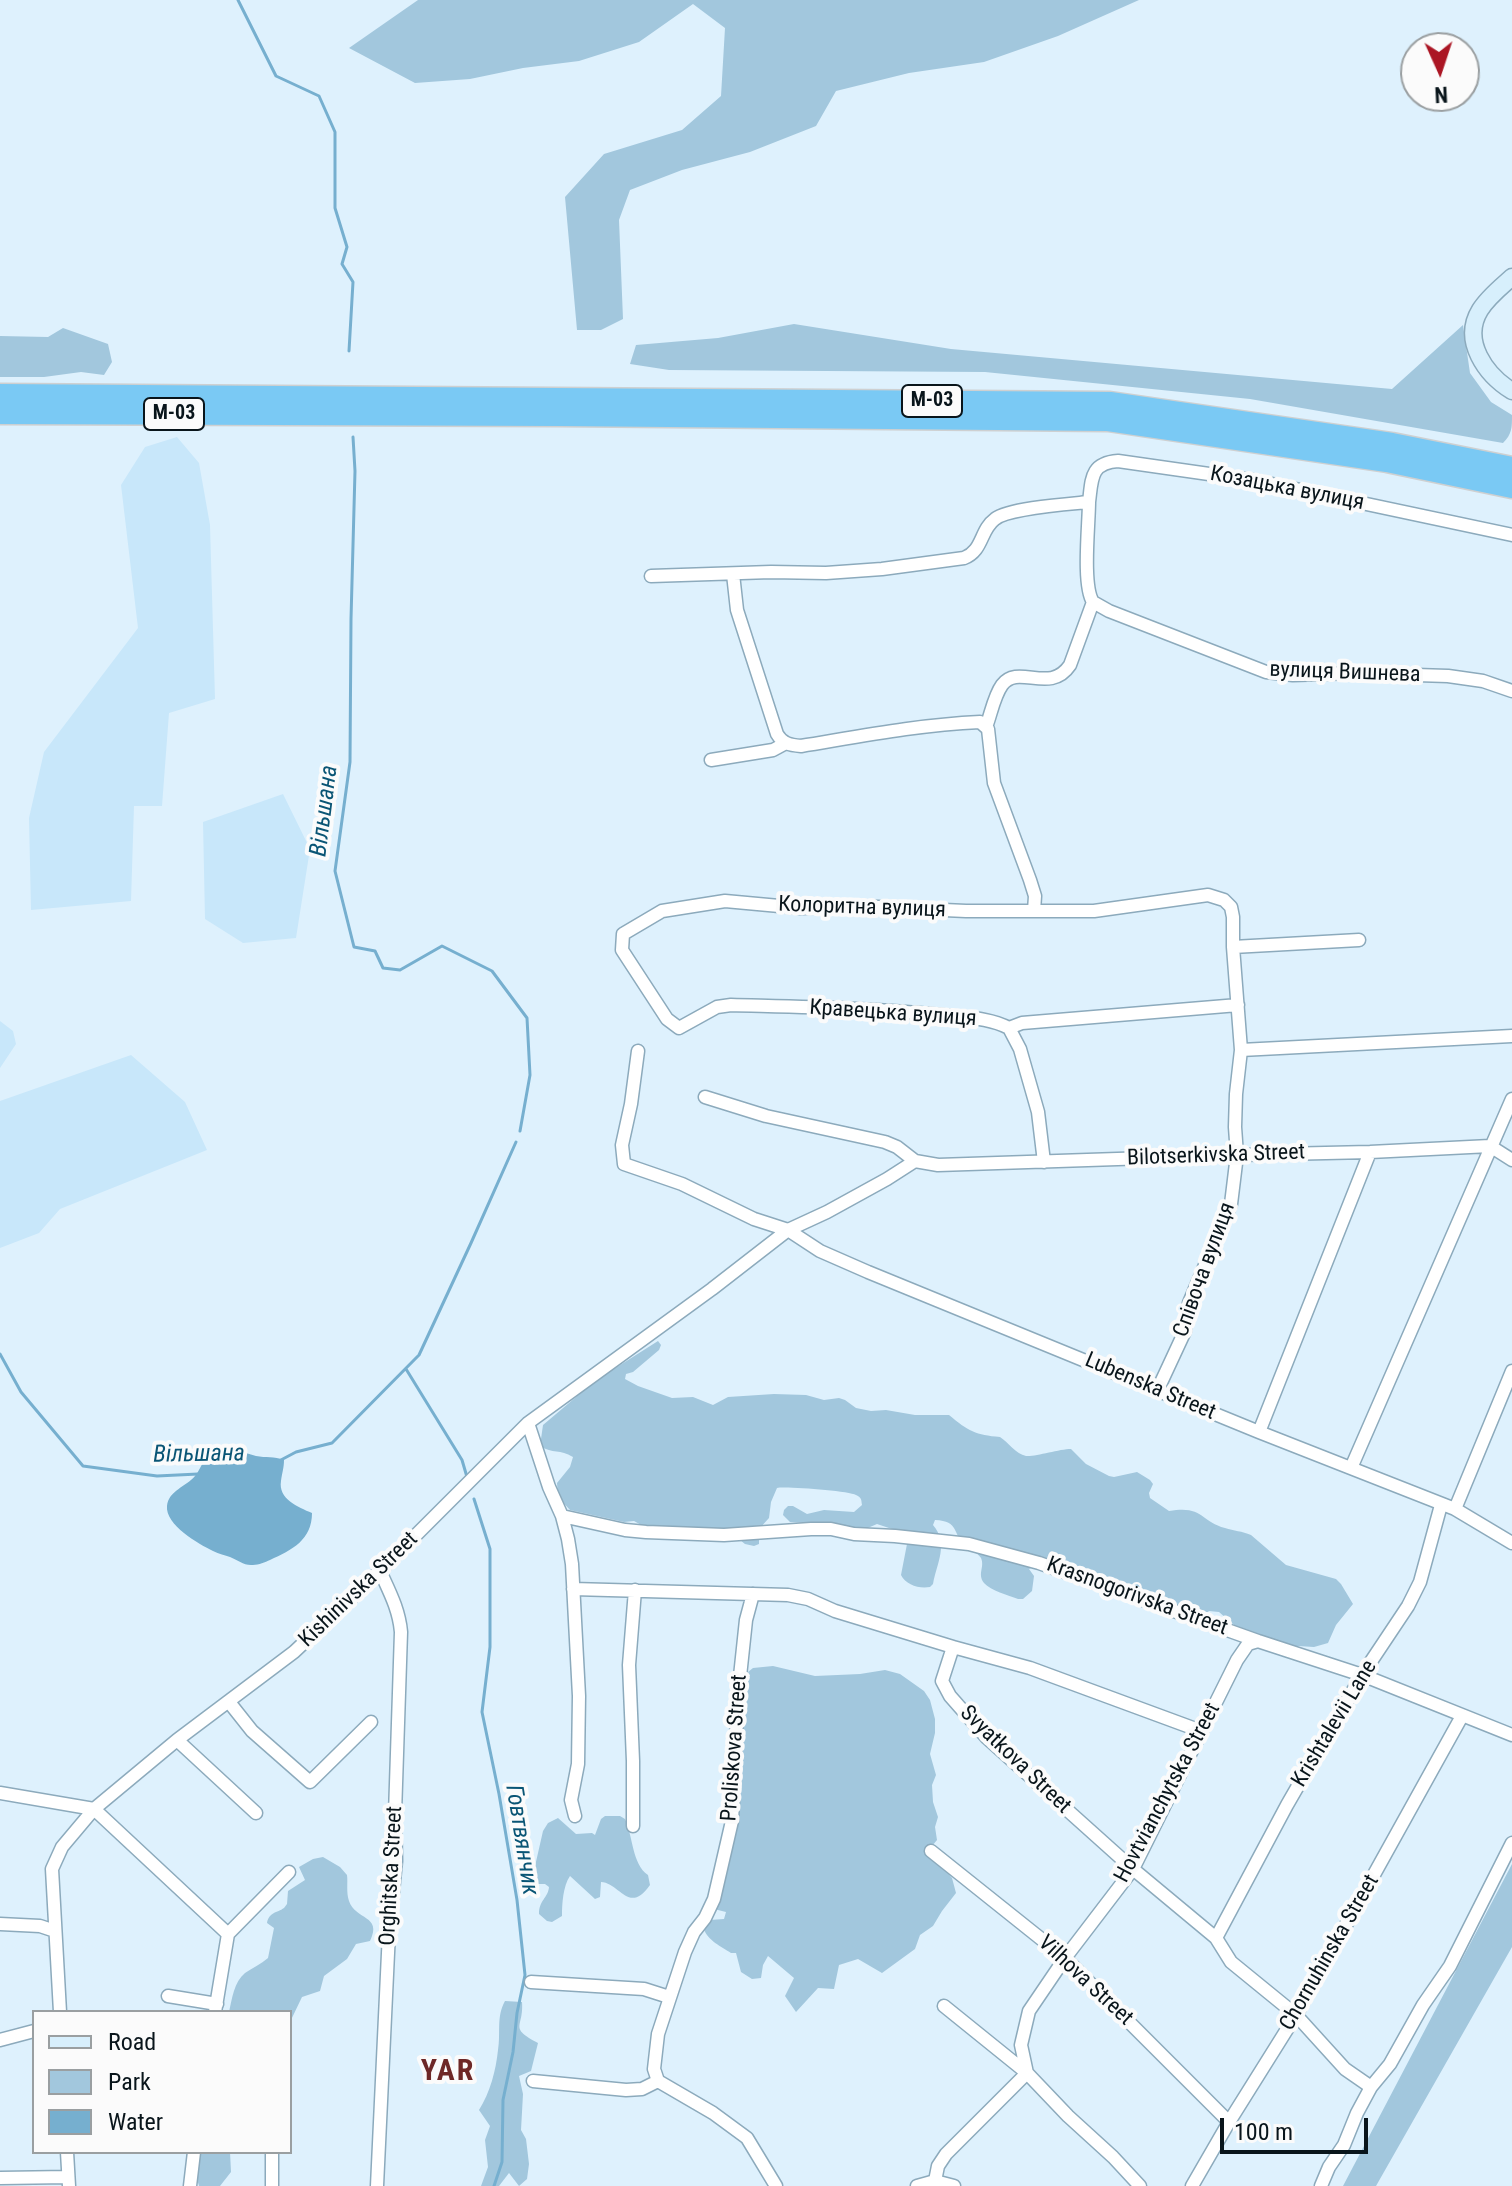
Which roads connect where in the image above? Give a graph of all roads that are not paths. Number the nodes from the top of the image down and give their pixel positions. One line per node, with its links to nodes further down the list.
1 (1512, 277): 2 (street)
2 (1512, 391)
3 (0, 395): 5 (highway, М-03)
4 (0, 413): 6 (highway, М-03)
5 (1512, 468)
6 (1512, 487)
7 (1089, 502): 8 (street, Козацька вулиця); 9 (street); 11 (street, Козацька вулиця)
8 (1512, 535)
9 (733, 574): 10 (street); 14 (street)
10 (651, 576)
11 (1093, 602): 12 (street, вулиця Вишнева); 13 (street, Козацька вулиця)
12 (1512, 691)
13 (986, 727): 14 (street); 17 (street, Козацька вулиця)
14 (786, 743): 15 (street)
15 (711, 760)
16 (1231, 907): 17 (street, Колоритна вулиця); 19 (street, Співоча вулиця)
17 (1034, 911): 21 (street, Колоритна вулиця)
18 (1359, 940): 19 (street)
19 (1233, 947): 20 (street, Співоча вулиця)
20 (1238, 1005): 22 (street, Кравецька вулиця); 24 (street, Співоча вулиця)
21 (692, 1020): 22 (street, Кравецька вулиця)
22 (1009, 1028): 33 (street)
23 (1512, 1036): 24 (street)
24 (1241, 1050): 30 (street, Співоча вулиця)
25 (638, 1051): 34 (street, Lubenska Street)
26 (705, 1097): 32 (street)
27 (1512, 1099): 28 (street)
28 (1490, 1146): 29 (street, Bilotserkivska Street); 31 (street); 39 (street)
29 (1370, 1152): 30 (street, Bilotserkivska Street); 38 (street)
30 (1237, 1155): 33 (street, Bilotserkivska Street); 36 (street, Співоча вулиця)
31 (1512, 1160)
32 (915, 1161): 33 (street, Bilotserkivska Street); 34 (street, Kishinivska Street)
33 (1044, 1162)
34 (788, 1230): 36 (street, Lubenska Street); 37 (street, Kishinivska Street)
35 (1512, 1371): 41 (street)
36 (1158, 1389): 38 (street, Lubenska Street)
37 (528, 1423): 42 (street); 44 (street, Kishinivska Street)
38 (1259, 1432): 39 (street, Lubenska Street)
39 (1351, 1468): 40 (street, Lubenska Street)
40 (1441, 1505): 41 (street, Lubenska Street); 50 (street, Krishtalevii Lane)
41 (1455, 1509): 43 (street, Lubenska Street)
42 (562, 1516): 45 (street); 48 (street, Krasnogorivska Street)
43 (1512, 1543)
44 (380, 1571): 51 (street, Kishinivska Street); 93 (street, Orghitska Street)
45 (573, 1589): 46 (street); 60 (street)
46 (635, 1590): 47 (street); 61 (street)
47 (753, 1594): 49 (street); 73 (street, Proliskova Street)
48 (1258, 1641): 50 (street, Krasnogorivska Street); 54 (street, Hovtvianchytska Street)
49 (953, 1647): 54 (street); 64 (street, Svyatkova Street)
50 (1362, 1675): 52 (street, Krasnogorivska Street); 69 (street, Krishtalevii Lane)
51 (229, 1702): 53 (street); 56 (street, Kishinivska Street)
52 (1462, 1716): 55 (street, Krasnogorivska Street); 77 (street, Chornuhinska Street)
53 (371, 1722)
54 (1201, 1731): 64 (street, Hovtvianchytska Street)
55 (1512, 1735)
56 (177, 1740): 58 (street, Kishinivska Street); 59 (street)
57 (0, 1793): 58 (street)
58 (94, 1809): 67 (street, Kishinivska Street); 68 (street)
59 (256, 1813)
60 (575, 1816)
61 (633, 1826)
62 (1512, 1843): 83 (street)
63 (931, 1851): 70 (street, Vilhova Street)
64 (1133, 1869): 69 (street, Svyatkova Street); 70 (street, Hovtvianchytska Street)
65 (289, 1872): 68 (street)
66 (0, 1924): 67 (street)
67 (55, 1931): 76 (street, Kishinivska Street)
68 (228, 1934): 75 (street)
69 (1216, 1938): 77 (street, Svyatkova Street)
70 (1065, 1958): 80 (street, Hovtvianchytska Street); 84 (street, Vilhova Street)
71 (531, 1982): 73 (street)
72 (168, 1996): 75 (street)
73 (669, 1997): 82 (street, Proliskova Street)
74 (944, 2006): 80 (street)
75 (216, 2008)
76 (60, 2010)
77 (1296, 2015): 83 (street, Svyatkova Street); 84 (street, Chornuhinska Street)
78 (32, 2032): 79 (street)
79 (0, 2040)
80 (1027, 2073): 90 (street); 97 (street)
81 (533, 2081): 82 (street)
82 (658, 2081): 94 (street)
83 (1371, 2087): 99 (street)
84 (1229, 2122): 98 (street, Chornuhinska Street)
85 (67, 2154): 89 (street)
86 (194, 2154): 91 (street)
87 (272, 2154): 92 (street)
88 (0, 2178): 89 (street)
89 (69, 2181)
90 (935, 2181): 95 (street); 96 (street)
91 (190, 2186)
92 (272, 2186)
93 (377, 2186)
94 (776, 2186)
95 (917, 2186)
96 (954, 2186)
97 (1140, 2186)
98 (1192, 2186)
99 (1321, 2186)

